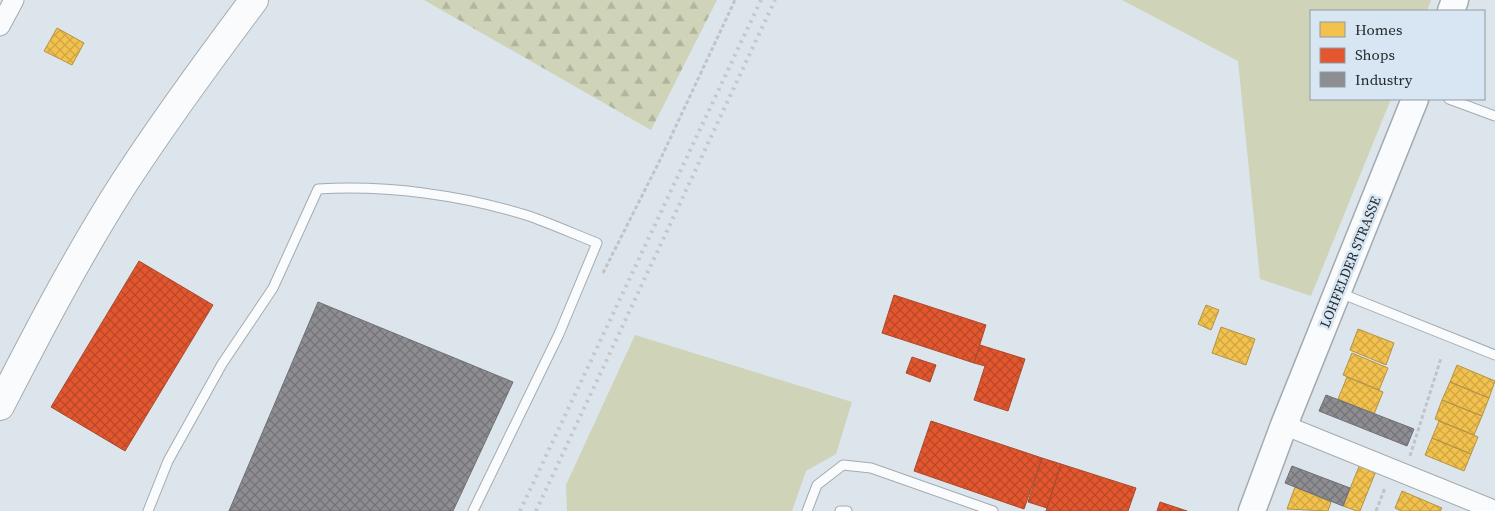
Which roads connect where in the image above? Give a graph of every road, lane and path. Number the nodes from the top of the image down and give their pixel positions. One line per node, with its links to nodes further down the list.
1 (14, 0): 4 (street)
2 (254, 0): 12 (main road)
3 (736, 0): 8 (path)
4 (0, 26)
5 (1416, 100): 9 (street, LOHFELDER STRASSE)
6 (1451, 100): 7 (lane)
7 (1495, 116)
8 (600, 278)
9 (1337, 292): 10 (lane); 13 (street, LOHFELDER STRASSE)
10 (1495, 355)
11 (1441, 358): 14 (path)
12 (0, 406)
13 (1284, 425): 14 (street); 21 (street, LOHFELDER STRASSE)
14 (1405, 472): 22 (street)
15 (148, 511): 16 (lane)
16 (473, 511)
17 (807, 511): 20 (lane)
18 (840, 511): 19 (lane)
19 (847, 511)
20 (993, 511)
21 (1252, 511)
22 (1488, 511)

